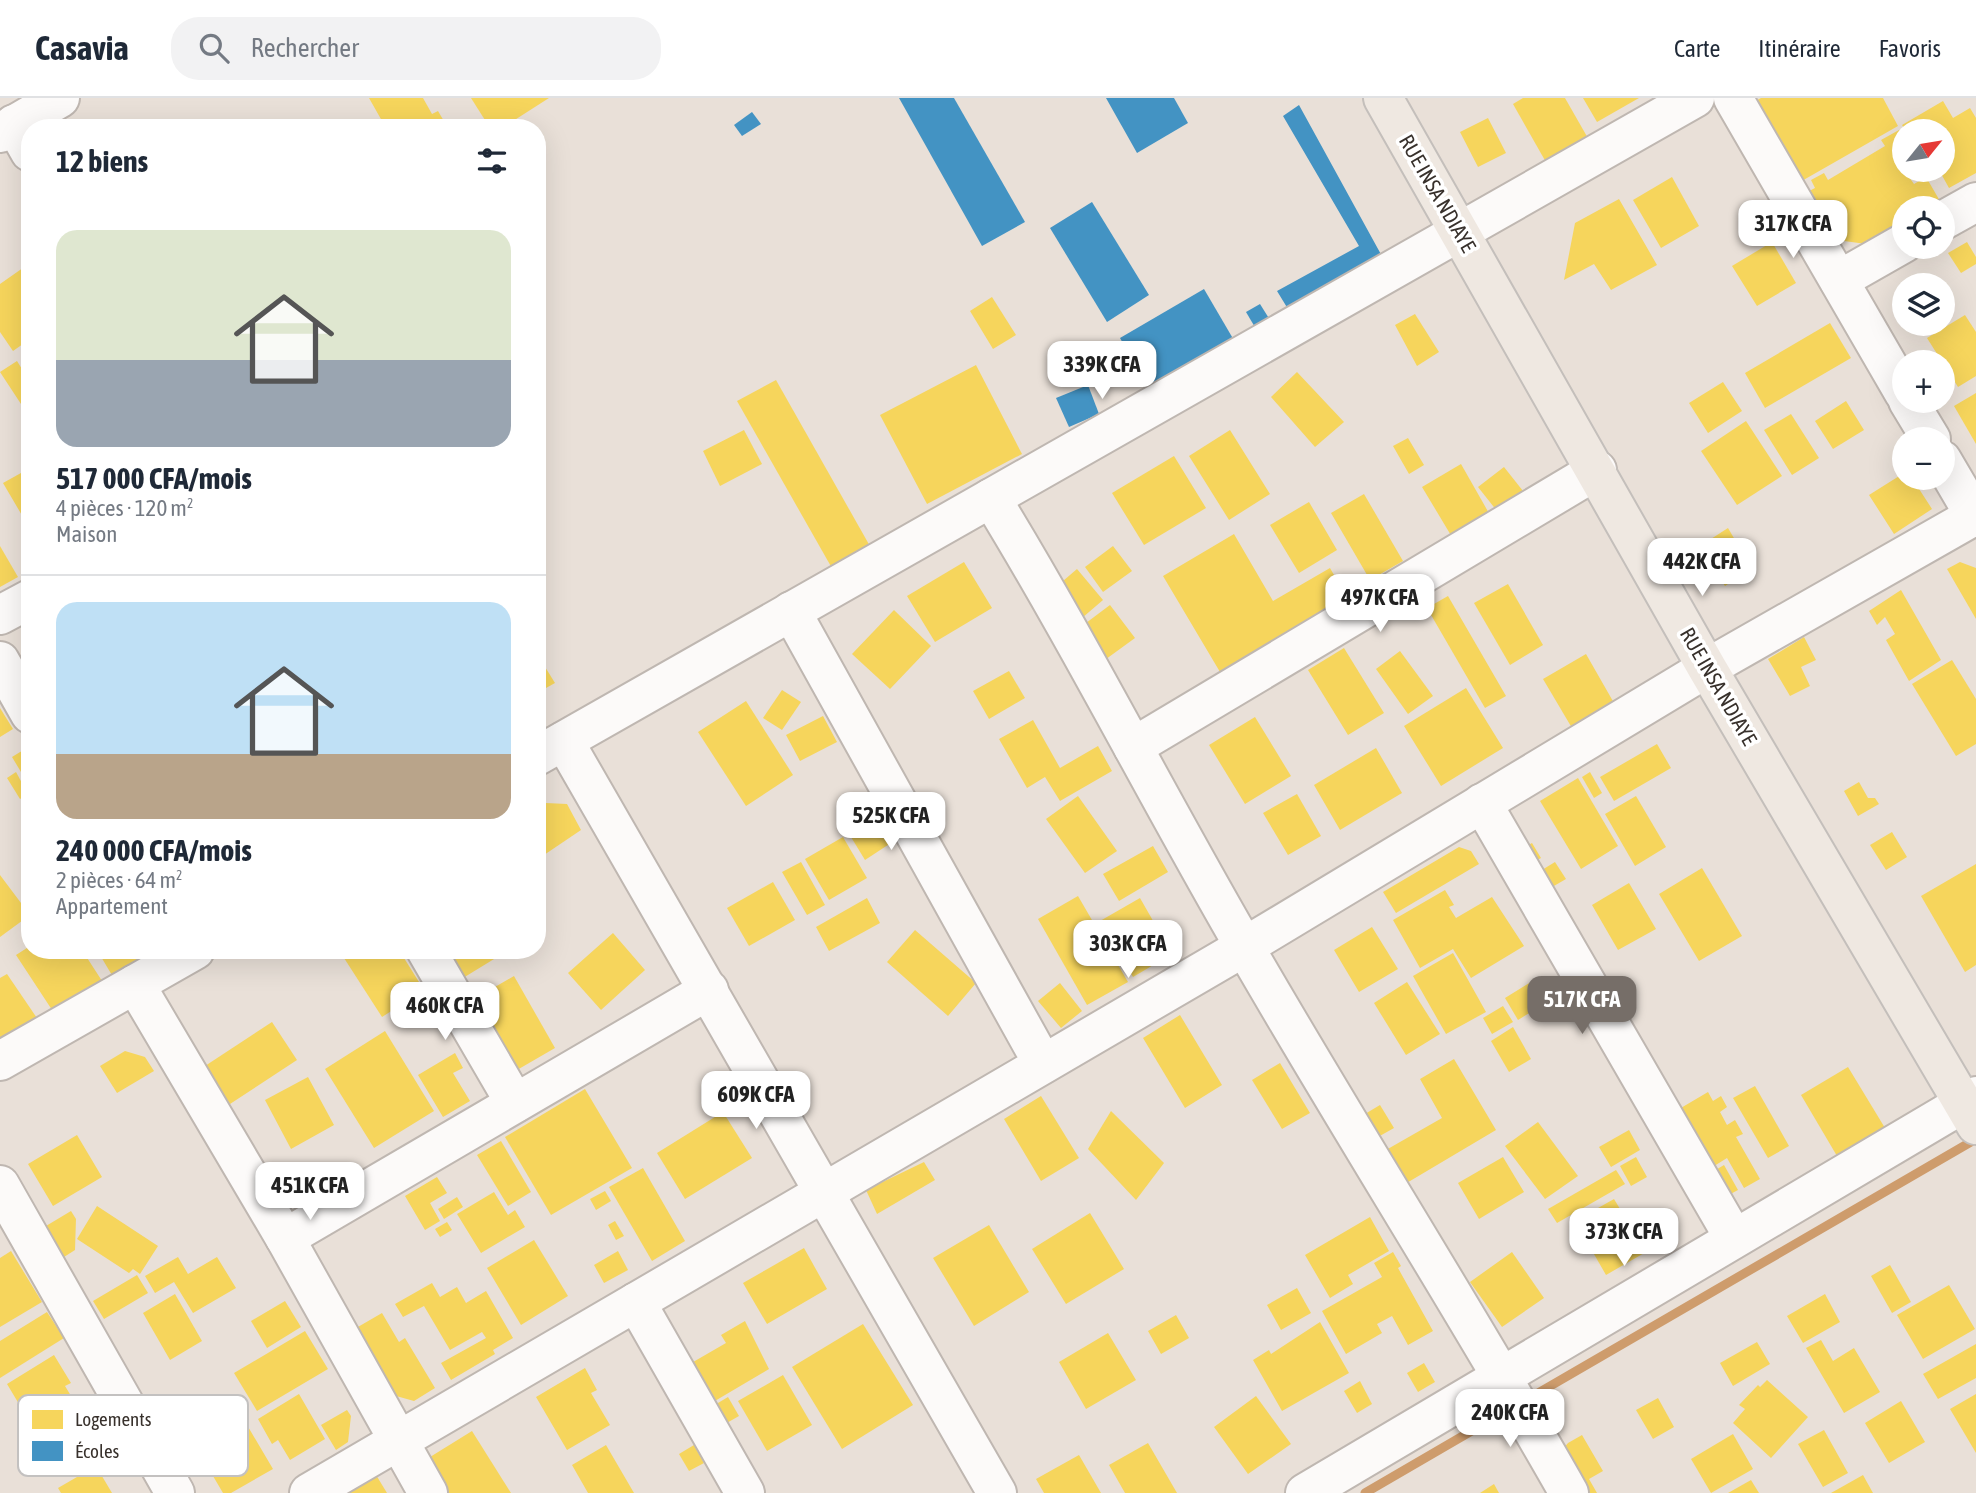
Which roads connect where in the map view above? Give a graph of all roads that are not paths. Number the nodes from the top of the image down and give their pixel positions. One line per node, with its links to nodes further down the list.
1 (60, 98): 5 (street)
2 (1383, 98): 8 (main road, RUE INSA NDIAYE)
3 (1695, 98): 8 (street)
4 (1733, 98): 10 (street)
5 (35, 119)
6 (1976, 202): 7 (street)
7 (1955, 214)
8 (1460, 232): 12 (main road, RUE INSA NDIAYE); 14 (street)
9 (1892, 250): 10 (street)
10 (1839, 280): 11 (street)
11 (1892, 372)
12 (1597, 470): 20 (main road, RUE INSA NDIAYE); 22 (street)
13 (1955, 481): 15 (street)
14 (991, 498): 17 (street); 22 (street)
15 (1976, 516): 20 (street)
16 (21, 603): 18 (street)
17 (792, 611): 23 (street); 31 (street)
18 (0, 615)
19 (0, 661): 21 (street)
20 (1707, 668): 24 (street); 33 (main road, RUE INSA NDIAYE)
21 (21, 698)
22 (1133, 747): 25 (street)
23 (551, 748): 29 (street)
24 (1482, 803): 25 (street); 37 (street)
25 (1244, 947): 31 (street); 39 (street)
26 (170, 959): 28 (street)
27 (431, 959): 32 (street)
28 (135, 984): 30 (street); 36 (street)
29 (709, 990): 32 (street); 35 (street)
30 (0, 1061)
31 (1043, 1064): 35 (street)
32 (515, 1103): 36 (street)
33 (1972, 1109): 37 (street)
34 (0, 1185): 40 (street)
35 (826, 1191): 38 (street); 47 (street)
36 (285, 1238): 41 (street)
37 (1734, 1238): 39 (street)
38 (636, 1302): 41 (street); 46 (street)
39 (1502, 1375): 48 (street); 49 (street)
40 (119, 1395)
41 (397, 1441): 44 (street); 45 (street)
42 (165, 1476): 43 (street)
43 (175, 1493)
44 (309, 1493)
45 (428, 1493)
46 (745, 1493)
47 (997, 1493)
48 (1305, 1493)
49 (1569, 1493)

